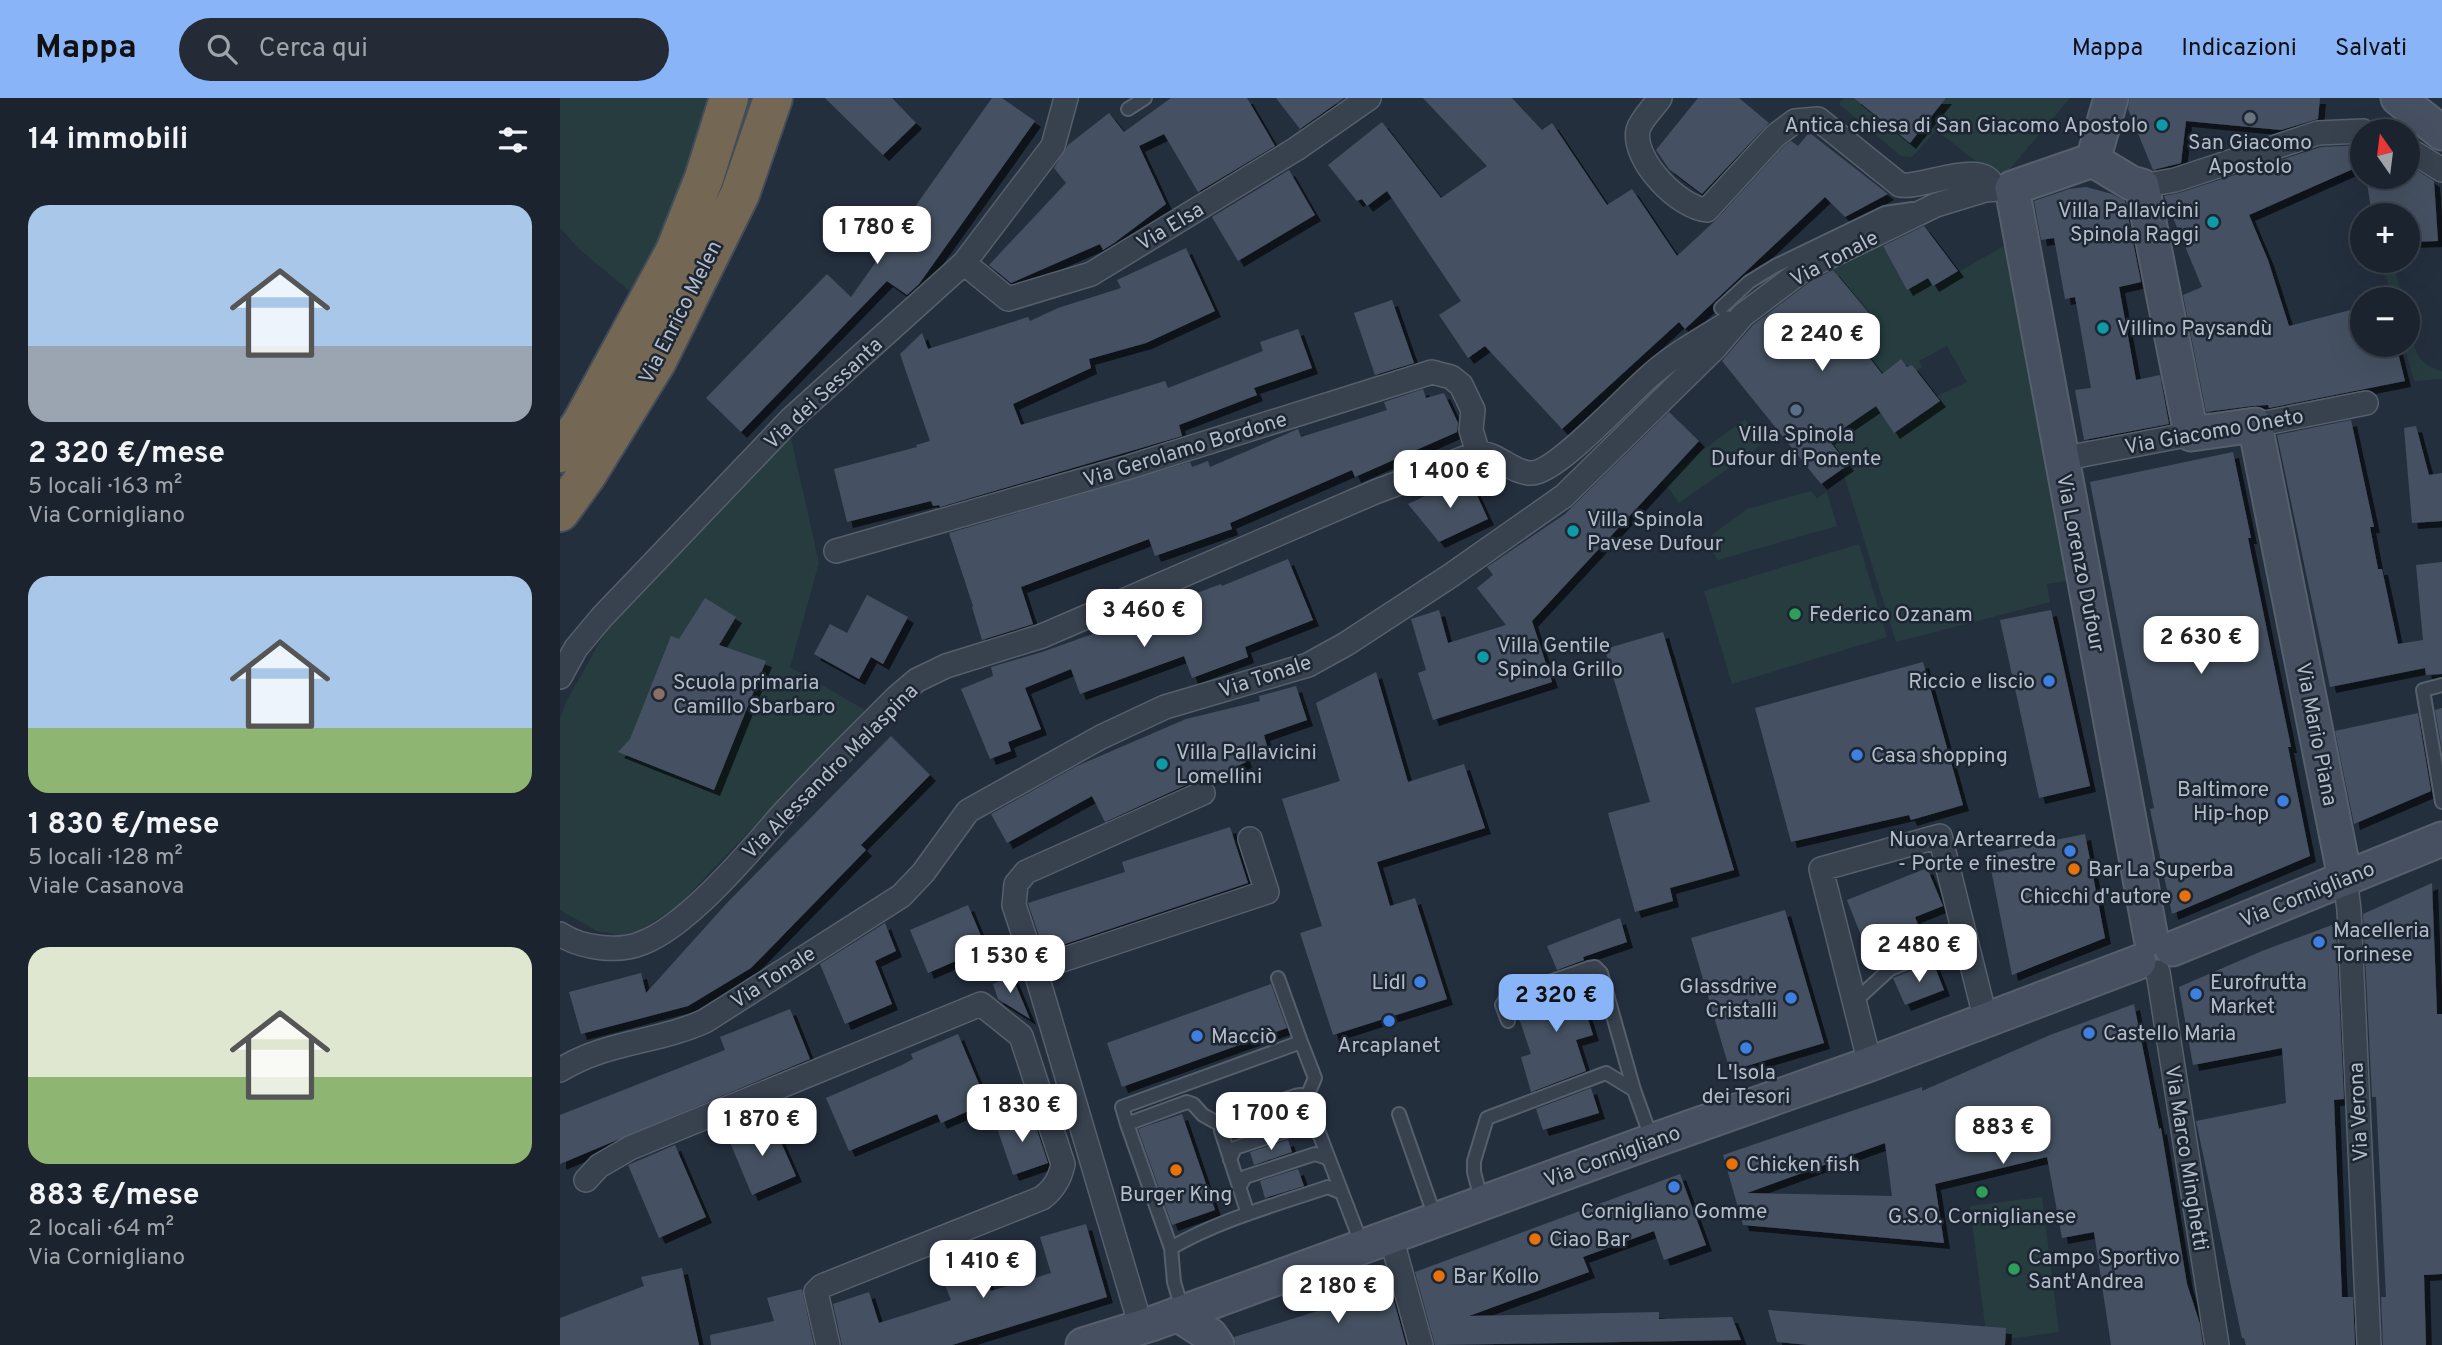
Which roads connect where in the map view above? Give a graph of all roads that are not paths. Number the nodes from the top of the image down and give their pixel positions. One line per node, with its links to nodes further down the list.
1 (729, 98): 22 (highway, Via Enrico Melen)
2 (773, 98): 25 (highway, Via Enrico Melen)
3 (1066, 98): 17 (street, Via dei Sessanta)
4 (1145, 98): 9 (lane)
5 (1369, 98): 17 (street, Via Elsa)
6 (1660, 98): 16 (street)
7 (2111, 98): 13 (street)
8 (2399, 98): 11 (street)
9 (1128, 109)
10 (2350, 132): 15 (street)
11 (2442, 133)
12 (2420, 156): 14 (street)
13 (2093, 160): 15 (street); 16 (street)
14 (2441, 169)
15 (2142, 186): 21 (street)
16 (2003, 189): 18 (street, Via Tonale); 24 (street, Via Lorenzo Dufour)
17 (964, 263): 27 (street, Via dei Sessanta)
18 (1732, 311): 23 (street); 44 (street, Via Tonale)
19 (2366, 403): 20 (street, Via Giacomo Oneto)
20 (2255, 425): 21 (street, Via Giacomo Oneto); 33 (street, Via Mario Piana)
21 (2192, 434): 24 (street, Via Giacomo Oneto)
22 (560, 453)
23 (1478, 453): 26 (street, Via Gerolamo Bordone); 34 (street, Via Alessandro Malaspina)
24 (2062, 459): 35 (street, Via Lorenzo Dufour)
25 (560, 512)
26 (836, 551)
27 (560, 677)
28 (2442, 685): 30 (lane)
29 (1203, 793): 37 (street)
30 (2442, 802)
31 (1250, 839): 37 (street)
32 (2442, 839): 33 (street, Via Cornigliano)
33 (2345, 878): 35 (street, Via Cornigliano); 69 (street, Via Verona)
34 (560, 934)
35 (2155, 955): 41 (street, Via Cornigliano); 68 (street, Via Marco Minghetti)
36 (1969, 957): 39 (lane); 39 (street); 41 (street)
37 (1035, 969): 63 (street)
38 (1278, 978): 42 (lane)
39 (1854, 1002): 43 (street)
40 (1508, 1021): 45 (lane)
41 (1986, 1021): 43 (street, Via Cornigliano)
42 (1301, 1042): 46 (lane); 48 (lane)
43 (1870, 1064): 51 (street, Via Cornigliano)
44 (560, 1070)
45 (1634, 1090): 51 (lane); 57 (lane)
46 (1306, 1100): 49 (lane); 50 (lane)
47 (1399, 1114): 59 (lane)
48 (1127, 1124): 49 (lane); 61 (lane)
49 (1221, 1125): 53 (lane)
50 (1317, 1130): 52 (lane); 53 (lane)
51 (1652, 1141): 57 (street, Via Cornigliano)
52 (1327, 1158): 55 (lane); 56 (lane)
53 (1230, 1160): 55 (lane)
54 (586, 1180): 64 (street)
55 (1239, 1188): 58 (lane)
56 (1340, 1192): 58 (lane); 60 (lane)
57 (1482, 1203): 59 (street, Via Cornigliano)
58 (1248, 1214): 61 (lane)
59 (1437, 1220): 60 (street, Via Cornigliano)
60 (1377, 1242): 62 (street, Via Cornigliano); 67 (street)
61 (1171, 1248): 62 (lane)
62 (1180, 1313): 63 (street, Via Cornigliano); 66 (street)
63 (1140, 1327): 65 (street, Via Cornigliano)
64 (828, 1345)
65 (1083, 1345)
66 (1217, 1345)
67 (1421, 1345)
68 (2217, 1345)
69 (2369, 1345)

